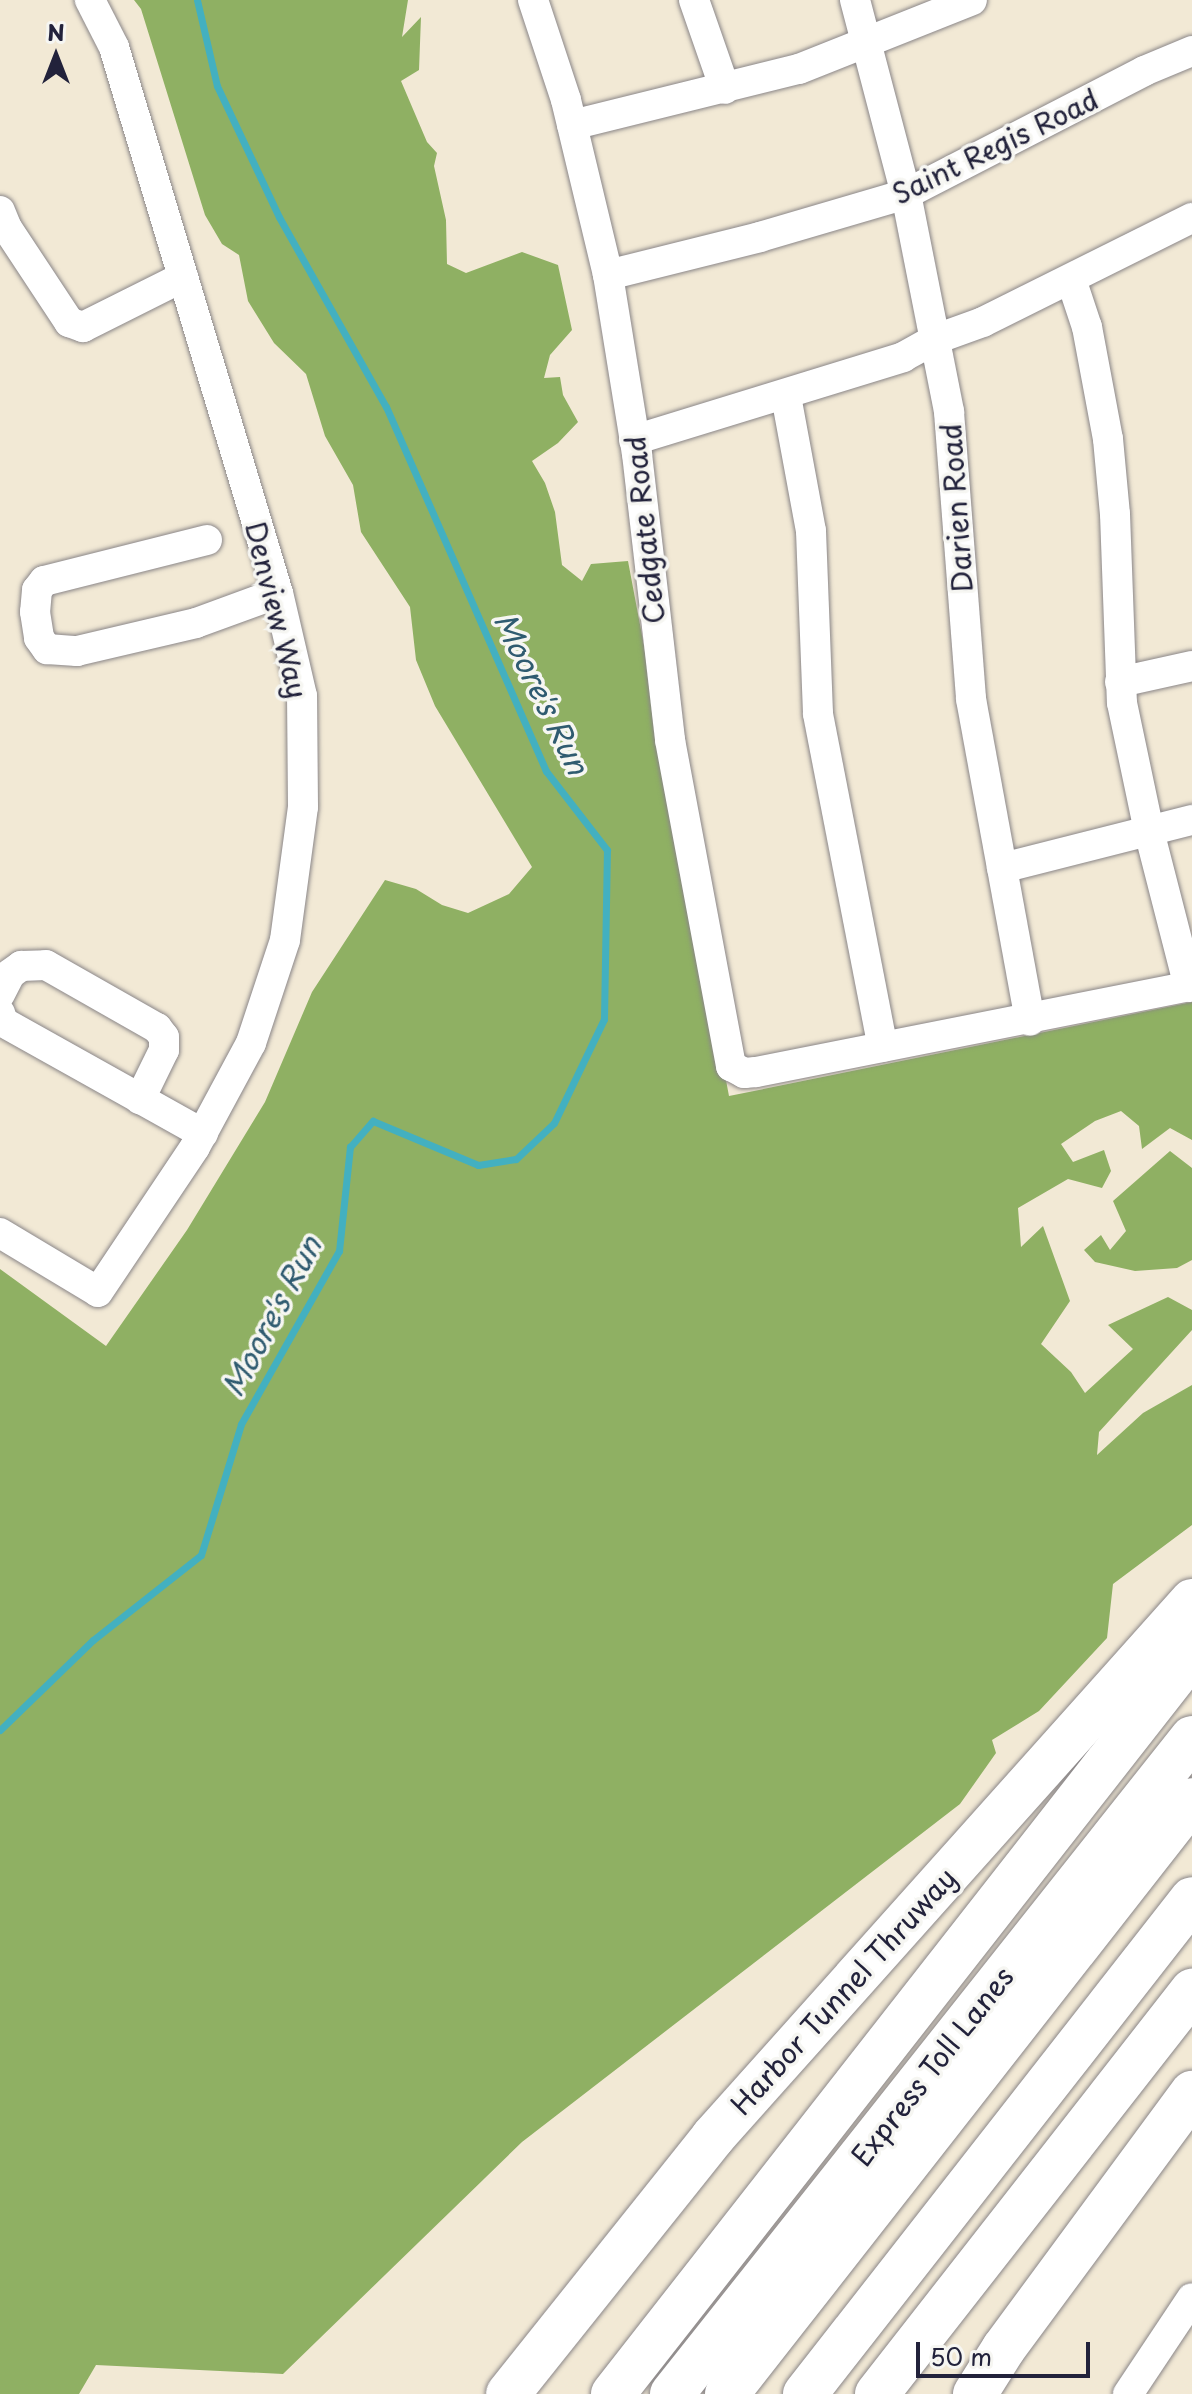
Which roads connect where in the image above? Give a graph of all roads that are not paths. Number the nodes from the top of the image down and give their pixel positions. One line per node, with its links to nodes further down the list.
1 (90, 0): 14 (street, Denview Way)
2 (533, 0): 9 (street, Cedgate Road)
3 (694, 0): 8 (street)
4 (855, 0): 6 (street, Darien Road)
5 (972, 0): 6 (street)
6 (868, 41): 8 (street); 10 (street, Darien Road)
7 (1192, 51): 10 (street, Saint Regis Road)
8 (725, 89): 9 (street)
9 (572, 125): 13 (street, Cedgate Road)
10 (906, 194): 13 (street, Saint Regis Road); 16 (street, Darien Road)
11 (0, 211): 14 (street)
12 (1192, 218): 15 (street)
13 (608, 275): 18 (street, Cedgate Road)
14 (183, 277): 20 (street, Denview Way)
15 (1071, 279): 16 (street); 22 (street)
16 (936, 339): 17 (street); 25 (street, Darien Road)
17 (786, 396): 18 (street); 30 (street)
18 (634, 440): 30 (street, Cedgate Road)
19 (207, 540): 20 (street)
20 (278, 593): 32 (street, Denview Way)
21 (1192, 666): 22 (street)
22 (1120, 682): 24 (street)
23 (1192, 820): 24 (street)
24 (1149, 831): 25 (street); 26 (street)
25 (1002, 868): 29 (street, Darien Road)
26 (1191, 986): 29 (street)
27 (0, 994): 31 (street)
28 (0, 1013): 31 (street)
29 (1030, 1021): 30 (street)
30 (883, 1047)
31 (140, 1099): 32 (street)
32 (203, 1134): 33 (street, Denview Way)
33 (0, 1233)
34 (1192, 1601): 44 (highway, Harbor Tunnel Thruway)
35 (1192, 1654): 45 (highway)
36 (1192, 1738): 46 (highway, Express Toll Lanes)
37 (1192, 1800): 42 (highway, Express Toll Lanes)
38 (1192, 1838): 42 (highway, Express Toll Lanes)
39 (1192, 1899): 49 (highway)
40 (1192, 1991): 50 (highway)
41 (1192, 2093): 51 (highway)
42 (856, 2248): 47 (highway, Express Toll Lanes); 48 (highway, Express Toll Lanes)
43 (1192, 2298): 52 (street)
44 (508, 2394)
45 (613, 2394)
46 (672, 2394)
47 (727, 2394)
48 (758, 2394)
49 (805, 2394)
50 (877, 2394)
51 (975, 2394)
52 (1128, 2394)

